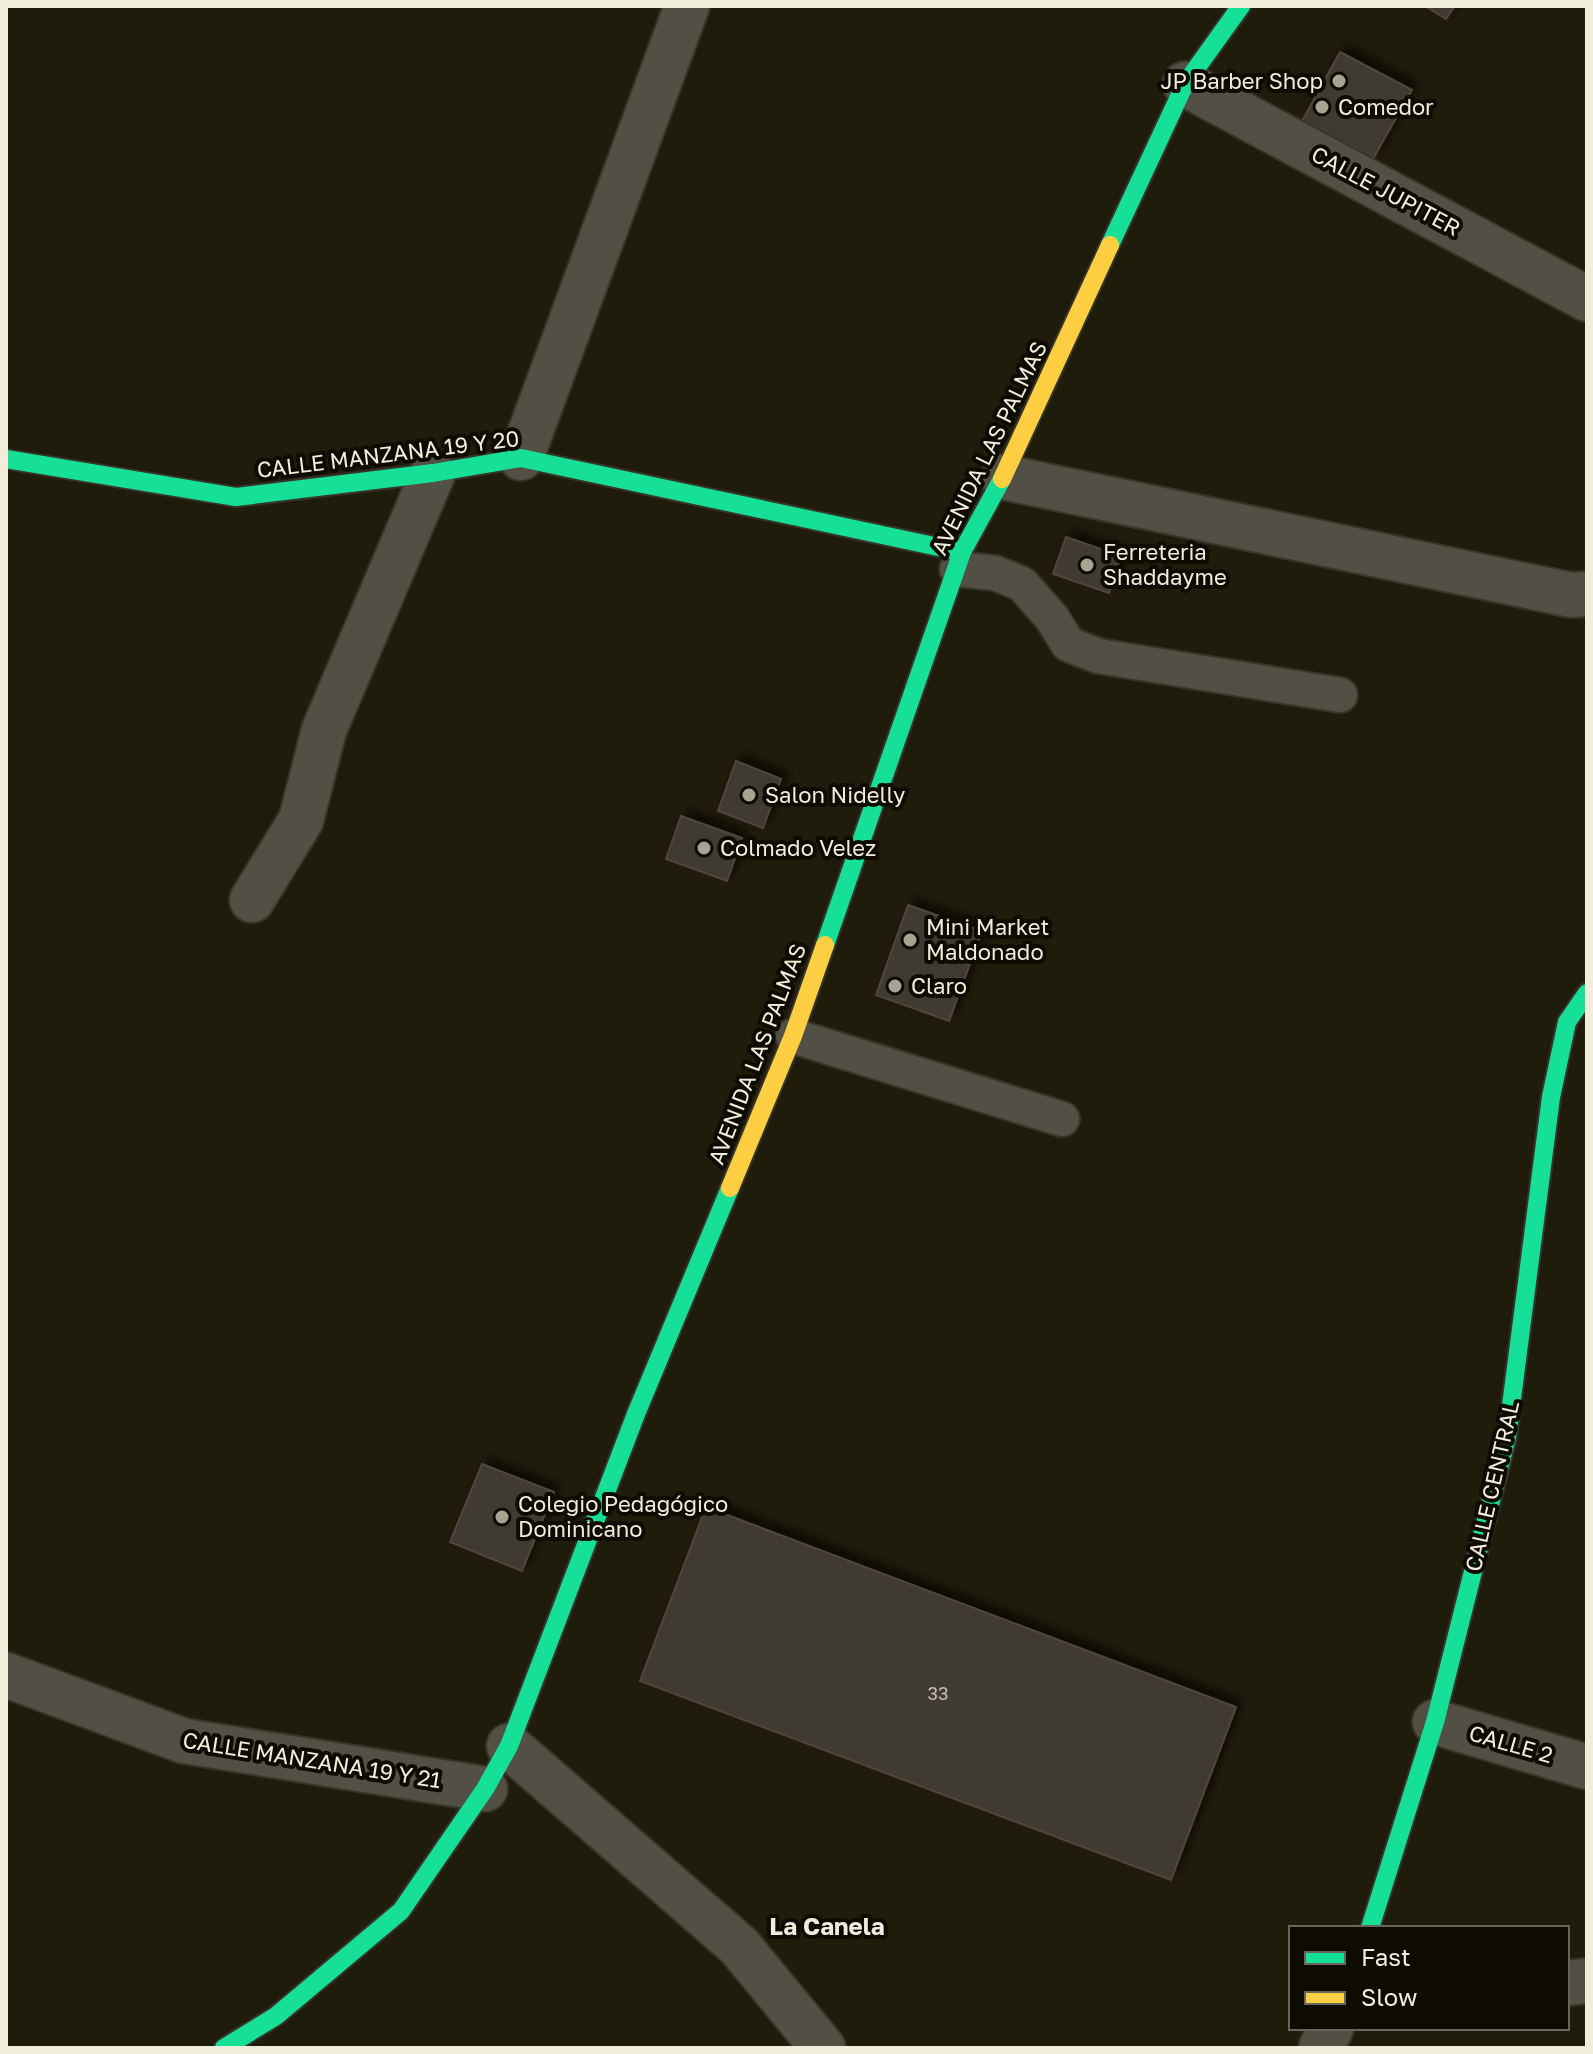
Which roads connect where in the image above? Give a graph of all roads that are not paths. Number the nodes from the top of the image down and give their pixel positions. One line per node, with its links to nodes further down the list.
1 (687, 6): 5 (street)
2 (1241, 6): 3 (street, AVENIDA LAS PALMAS)
3 (1185, 84): 4 (street, CALLE JUPITER); 8 (street, AVENIDA LAS PALMAS)
4 (1587, 299)
5 (521, 458): 7 (street, CALLE MANZANA 19 Y 20); 9 (street, CALLE MANZANA 19 Y 20)
6 (6, 459): 7 (street, CALLE MANZANA 19 Y 20)
7 (433, 473): 12 (street)
8 (1003, 477): 9 (street, AVENIDA LAS PALMAS); 10 (street)
9 (960, 561): 11 (lane); 14 (street, AVENIDA LAS PALMAS)
10 (1587, 594)
11 (1340, 695)
12 (252, 900)
13 (1587, 993): 17 (street, CALLE CENTRAL)
14 (793, 1036): 15 (lane); 18 (street, AVENIDA LAS PALMAS)
15 (1062, 1119)
16 (6, 1675): 20 (street, CALLE MANZANA 19 Y 21)
17 (1435, 1722): 19 (street, CALLE 2); 21 (street, CALLE CENTRAL)
18 (509, 1746): 20 (street, AVENIDA LAS PALMAS); 24 (street)
19 (1587, 1767)
20 (485, 1789): 23 (street, AVENIDA LAS PALMAS)
21 (1371, 1926)
22 (1330, 2030): 25 (street)
23 (224, 2048)
24 (823, 2048)
25 (1321, 2048)

